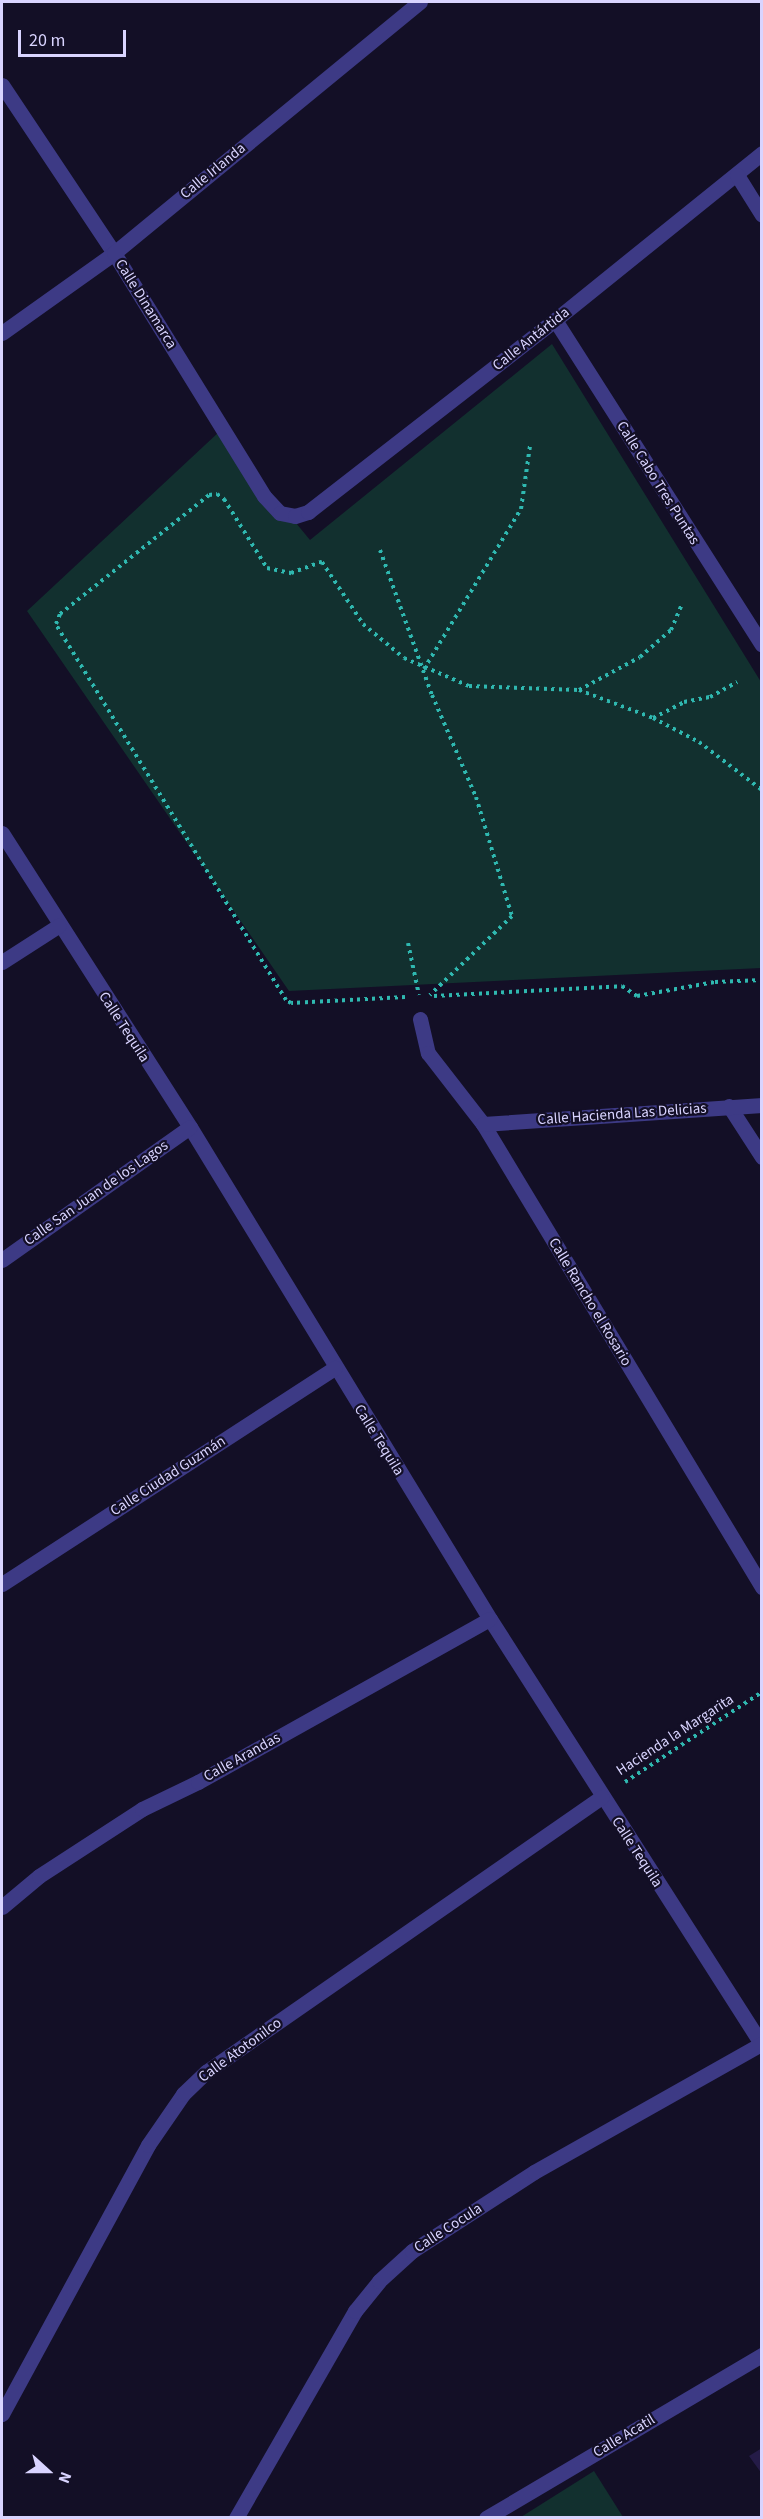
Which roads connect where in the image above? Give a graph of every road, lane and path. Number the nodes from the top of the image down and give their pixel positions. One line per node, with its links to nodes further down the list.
1 (420, 2): 6 (street, Calle Irlanda)
2 (2, 84): 6 (street, Calle Dinamarca)
3 (762, 153): 4 (street, Calle Antártida)
4 (737, 175): 5 (street); 7 (street, Calle Antártida)
5 (762, 215)
6 (114, 253): 8 (street, Calle Irlanda); 10 (street, Calle Dinamarca)
7 (555, 320): 10 (street, Calle Antártida); 13 (street, Calle Cabo Tres Puntas)
8 (2, 333)
9 (530, 446): 14 (path)
10 (295, 516)
11 (380, 550): 14 (path)
12 (681, 606): 16 (path)
13 (762, 645)
14 (424, 669): 16 (path); 24 (path); 25 (path)
15 (736, 682): 17 (path)
16 (579, 690): 17 (path)
17 (653, 718): 18 (path)
18 (762, 790)
19 (2, 833): 20 (street, Calle Tequila)
20 (58, 926): 22 (street); 30 (street, Calle Tequila)
21 (408, 943): 25 (path)
22 (2, 962)
23 (762, 980): 24 (path)
24 (430, 996): 25 (path)
25 (420, 997)
26 (420, 1020): 29 (street, Calle Rancho el Rosario)
27 (762, 1105): 28 (street, Calle Hacienda Las Delicias)
28 (729, 1106): 29 (street, Calle Hacienda Las Delicias); 31 (street)
29 (483, 1124): 35 (street, Calle Rancho el Rosario)
30 (190, 1127): 32 (street, Calle San Juan de los Lagos); 33 (street, Calle Tequila)
31 (762, 1157)
32 (2, 1260)
33 (335, 1368): 34 (street, Calle Ciudad Guzmán); 36 (street, Calle Tequila)
34 (2, 1584)
35 (762, 1587)
36 (490, 1619): 38 (street, Calle Tequila); 39 (street, Calle Arandas)
37 (762, 1692): 38 (path, Hacienda la Margarita)
38 (602, 1797): 40 (street, Calle Tequila); 42 (street, Calle Atotonilco)
39 (2, 1907)
40 (761, 2044): 43 (street, Calle Cocula)
41 (762, 2355): 44 (street, Calle Acatil)
42 (2, 2414)
43 (236, 2517)
44 (486, 2517)

